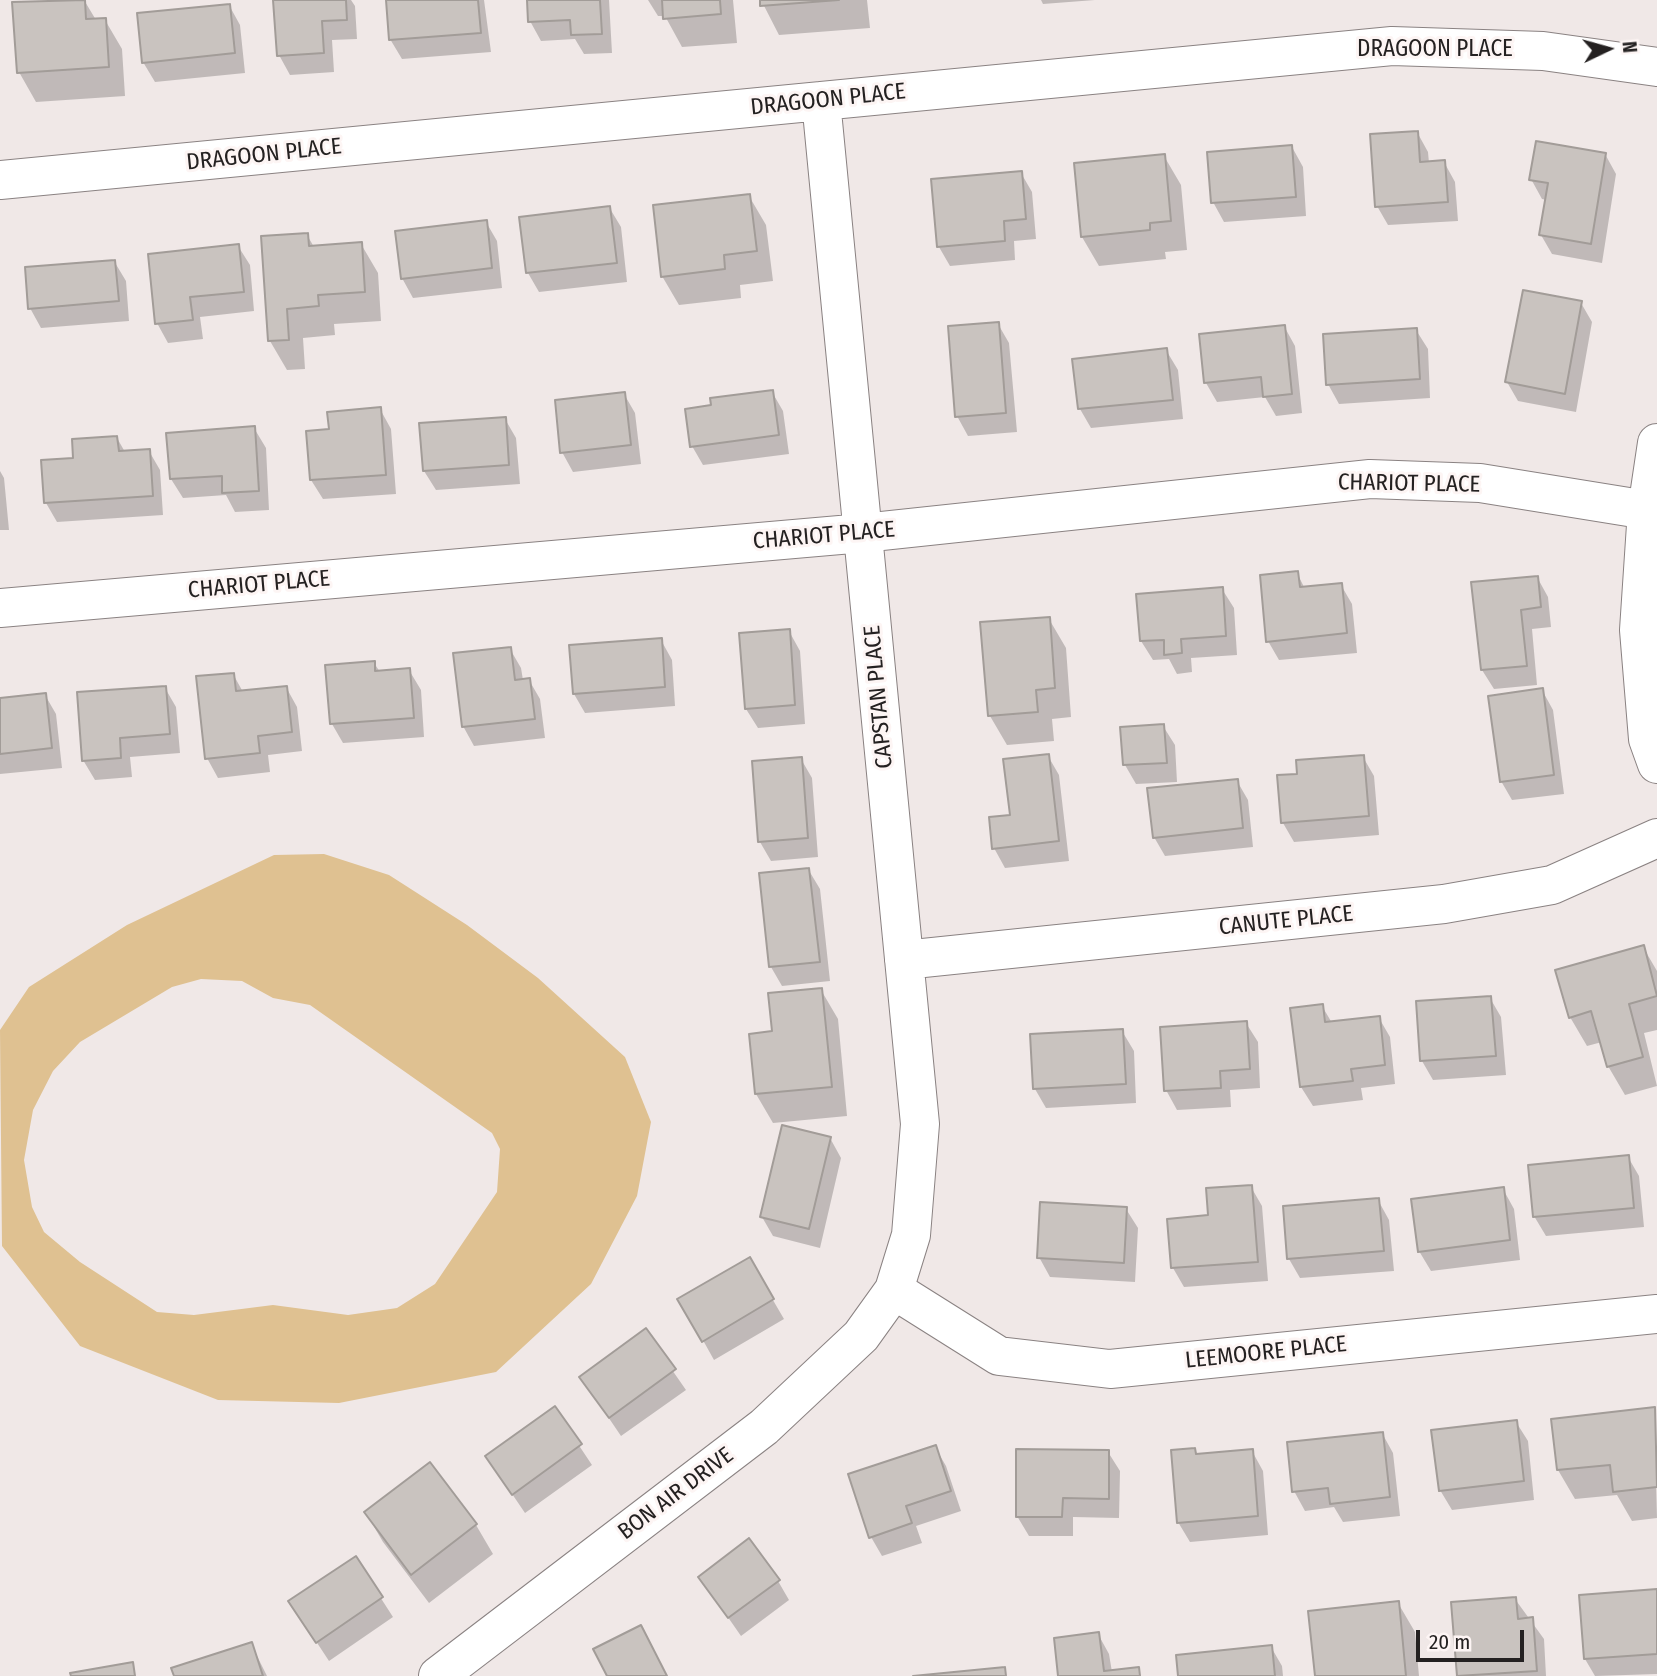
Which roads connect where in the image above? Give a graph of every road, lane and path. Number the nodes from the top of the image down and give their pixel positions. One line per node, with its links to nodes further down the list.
1 (1657, 66): 2 (street, DRAGOON PLACE)
2 (821, 101): 3 (street, DRAGOON PLACE); 6 (street, CAPSTAN PLACE)
3 (0, 180)
4 (1657, 443): 5 (street)
5 (1647, 510): 6 (street, CHARIOT PLACE); 8 (street)
6 (863, 533): 7 (street, CHARIOT PLACE); 10 (street, CAPSTAN PLACE)
7 (0, 608)
8 (1657, 764)
9 (1657, 838): 10 (street, CANUTE PLACE)
10 (904, 960): 11 (street, CAPSTAN PLACE)
11 (894, 1290): 12 (street, LEEMOORE PLACE); 13 (street, BON AIR DRIVE)
12 (1657, 1314)
13 (438, 1676)

